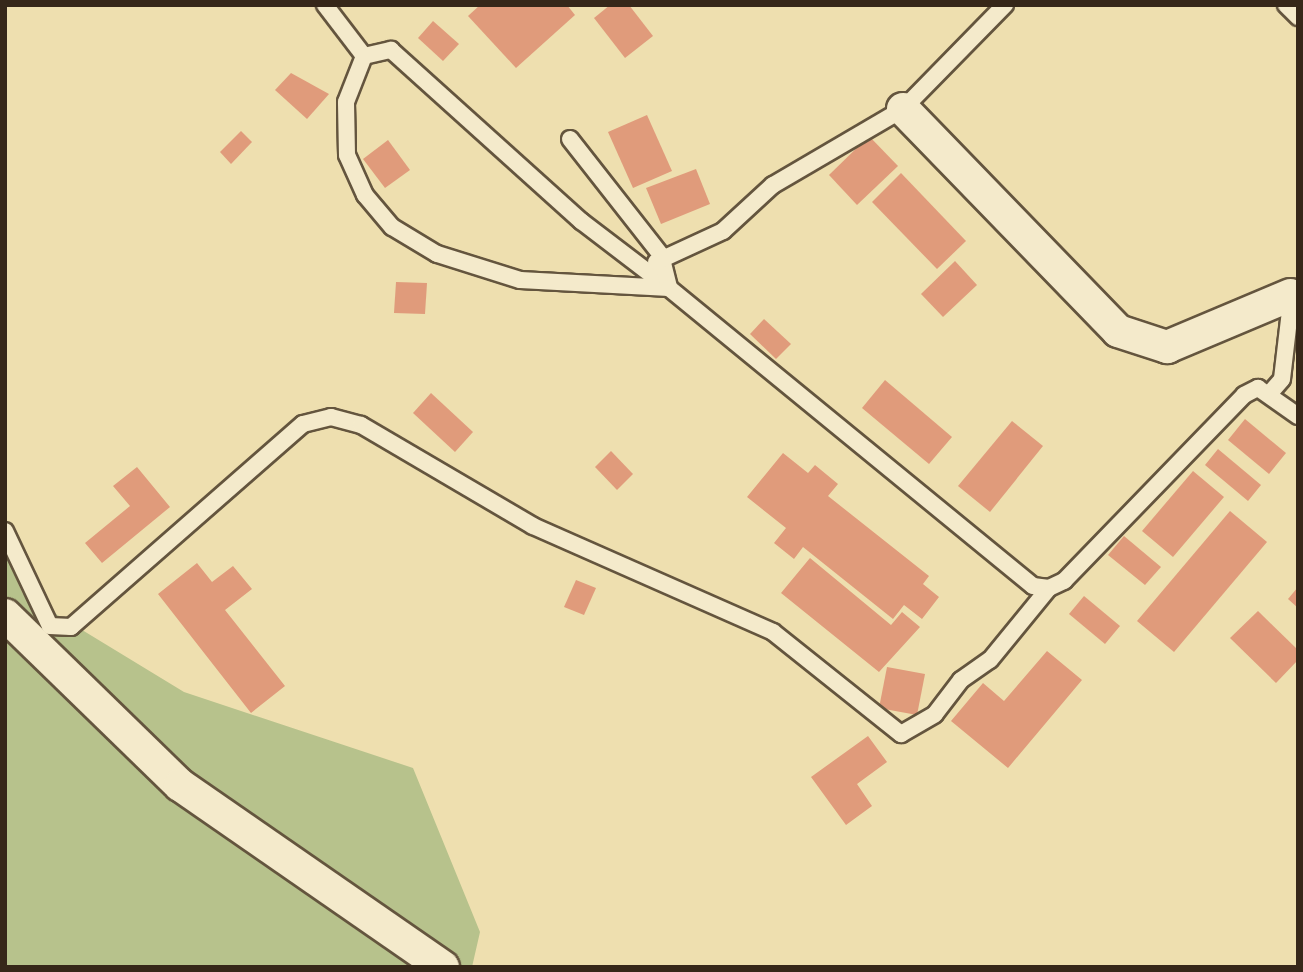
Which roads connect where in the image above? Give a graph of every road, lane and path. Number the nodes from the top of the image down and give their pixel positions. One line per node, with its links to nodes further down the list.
1 (325, 5): 5 (lane)
2 (1005, 5): 6 (lane)
3 (1286, 5): 4 (lane)
4 (1298, 17)
5 (364, 57): 9 (lane); 10 (lane)
6 (903, 109): 8 (lane); 12 (street)
7 (570, 139): 8 (lane)
8 (661, 255): 9 (lane); 11 (lane)
9 (648, 272): 10 (lane); 11 (lane)
10 (633, 287): 11 (lane)
11 (669, 288): 16 (lane)
12 (1295, 291): 13 (lane)
13 (1269, 393): 14 (lane); 16 (lane)
14 (1298, 416)
15 (5, 531): 16 (lane)
16 (1049, 588)
17 (5, 615): 18 (street)
18 (443, 967)

